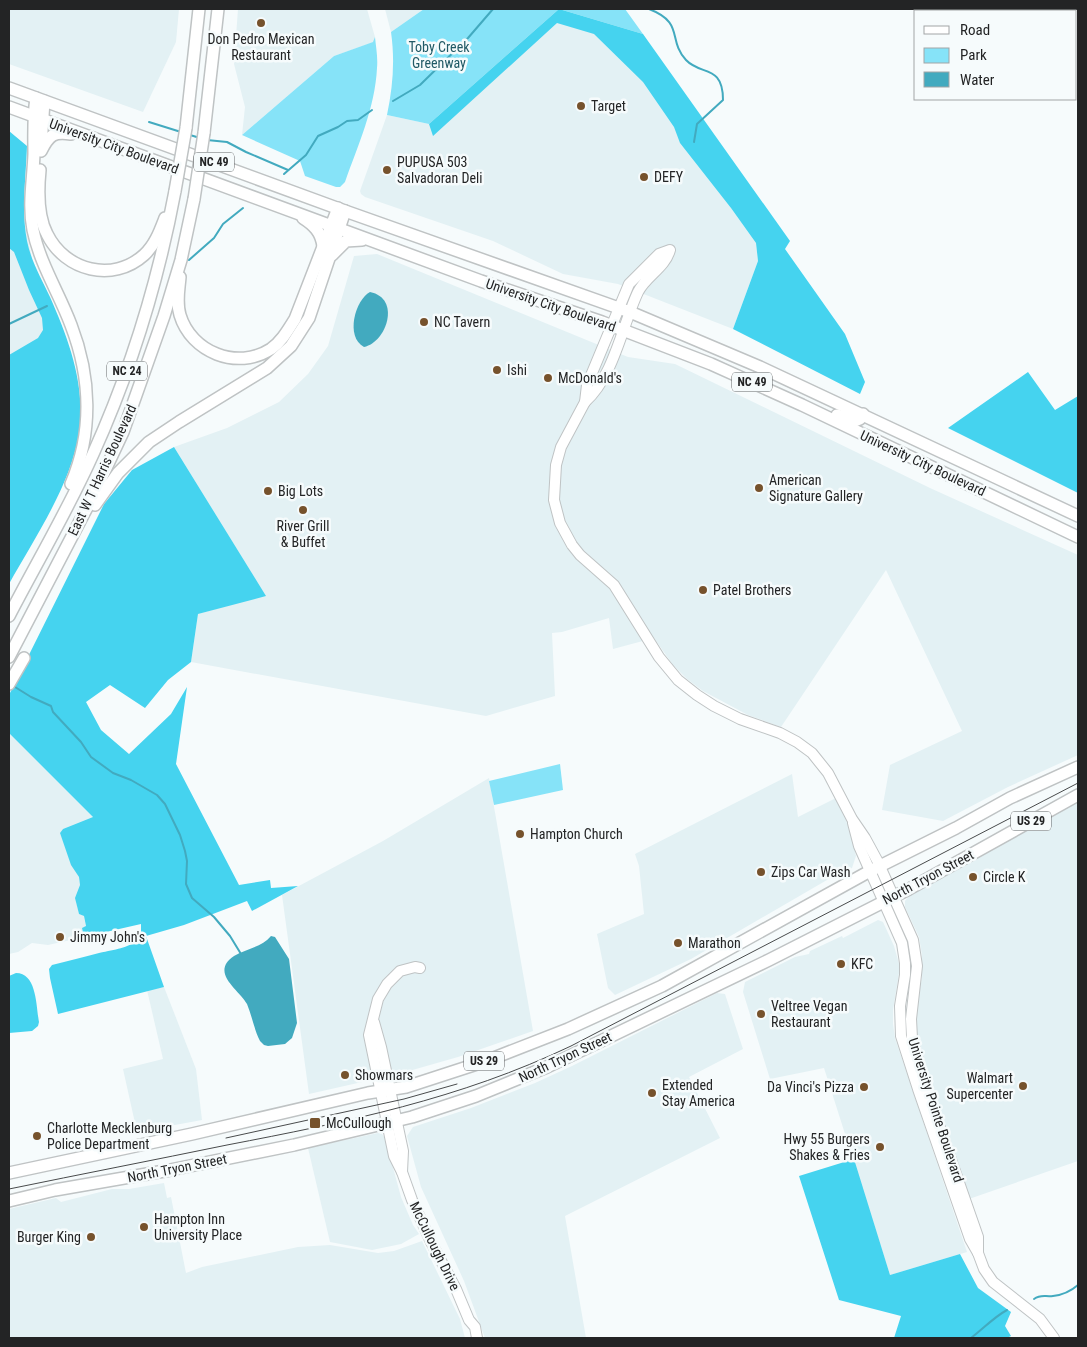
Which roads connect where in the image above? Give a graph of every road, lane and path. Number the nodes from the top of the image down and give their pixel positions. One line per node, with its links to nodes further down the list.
1 (199, 9): 11 (main road, East W T Harris Boulevard / NC 24, bridge)
2 (211, 9): 4 (main road)
3 (218, 9): 4 (main road, East W T Harris Boulevard / NC 24)
4 (214, 48): 18 (main road, East W T Harris Boulevard / NC 24, bridge)
5 (9, 88): 6 (main road, University City Boulevard / NC 49)
6 (40, 99): 8 (main road); 12 (main road, University City Boulevard / NC 49)
7 (9, 107): 8 (main road, University City Boulevard / NC 49)
8 (38, 118): 9 (main road, University City Boulevard / NC 49); 10 (main road); 28 (main road)
9 (90, 137): 10 (main road); 13 (main road, University City Boulevard / NC 49)
10 (41, 152): 11 (main road)
11 (175, 191): 28 (main road, East W T Harris Boulevard / NC 24)
12 (342, 209): 14 (main road); 19 (main road, University City Boulevard / NC 49)
13 (293, 211): 14 (main road, University City Boulevard / NC 49); 16 (main road)
14 (335, 226): 15 (main road, University City Boulevard / NC 49); 16 (main road); 17 (main road)
15 (369, 240): 17 (main road); 20 (main road, University City Boulevard / NC 49)
16 (323, 246): 18 (main road)
17 (329, 258): 26 (main road)
18 (181, 260): 26 (main road, East W T Harris Boulevard / NC 24)
19 (625, 310): 19 (street); 20 (street); 22 (main road, University City Boulevard / NC 49)
20 (618, 328): 21 (main road, University City Boulevard / NC 49); 35 (street)
21 (802, 405): 22 (main road); 23 (main road, University City Boulevard / NC 49)
22 (863, 414): 24 (main road, University City Boulevard / NC 49)
23 (1027, 512): 25 (main road); 27 (main road, University City Boulevard / NC 49)
24 (1078, 516)
25 (1078, 528)
26 (73, 534): 30 (main road, East W T Harris Boulevard / NC 24)
27 (1078, 537)
28 (49, 540): 29 (main road, East W T Harris Boulevard / NC 24)
29 (9, 616)
30 (9, 658)
31 (24, 658): 32 (main road)
32 (9, 684)
33 (1078, 767): 35 (main road, North Tryon Street / US 29)
34 (1078, 795): 36 (main road, North Tryon Street / US 29)
35 (875, 868): 36 (street, University Pointe Boulevard); 36 (street, University Pointe Boulevard); 38 (main road, North Tryon Street / US 29)
36 (888, 899): 39 (main road, North Tryon Street / US 29); 45 (street, University Pointe Boulevard)
37 (420, 968): 38 (street, McCullough Drive)
38 (385, 1090): 39 (street, McCullough Drive); 40 (main road, North Tryon Street / US 29)
39 (391, 1122): 41 (main road, North Tryon Street / US 29); 42 (street, McCullough Drive)
40 (9, 1173)
41 (9, 1201)
42 (469, 1320): 43 (street, McCullough Drive); 44 (street, McCullough Drive)
43 (470, 1338)
44 (477, 1338)
45 (1054, 1338)

